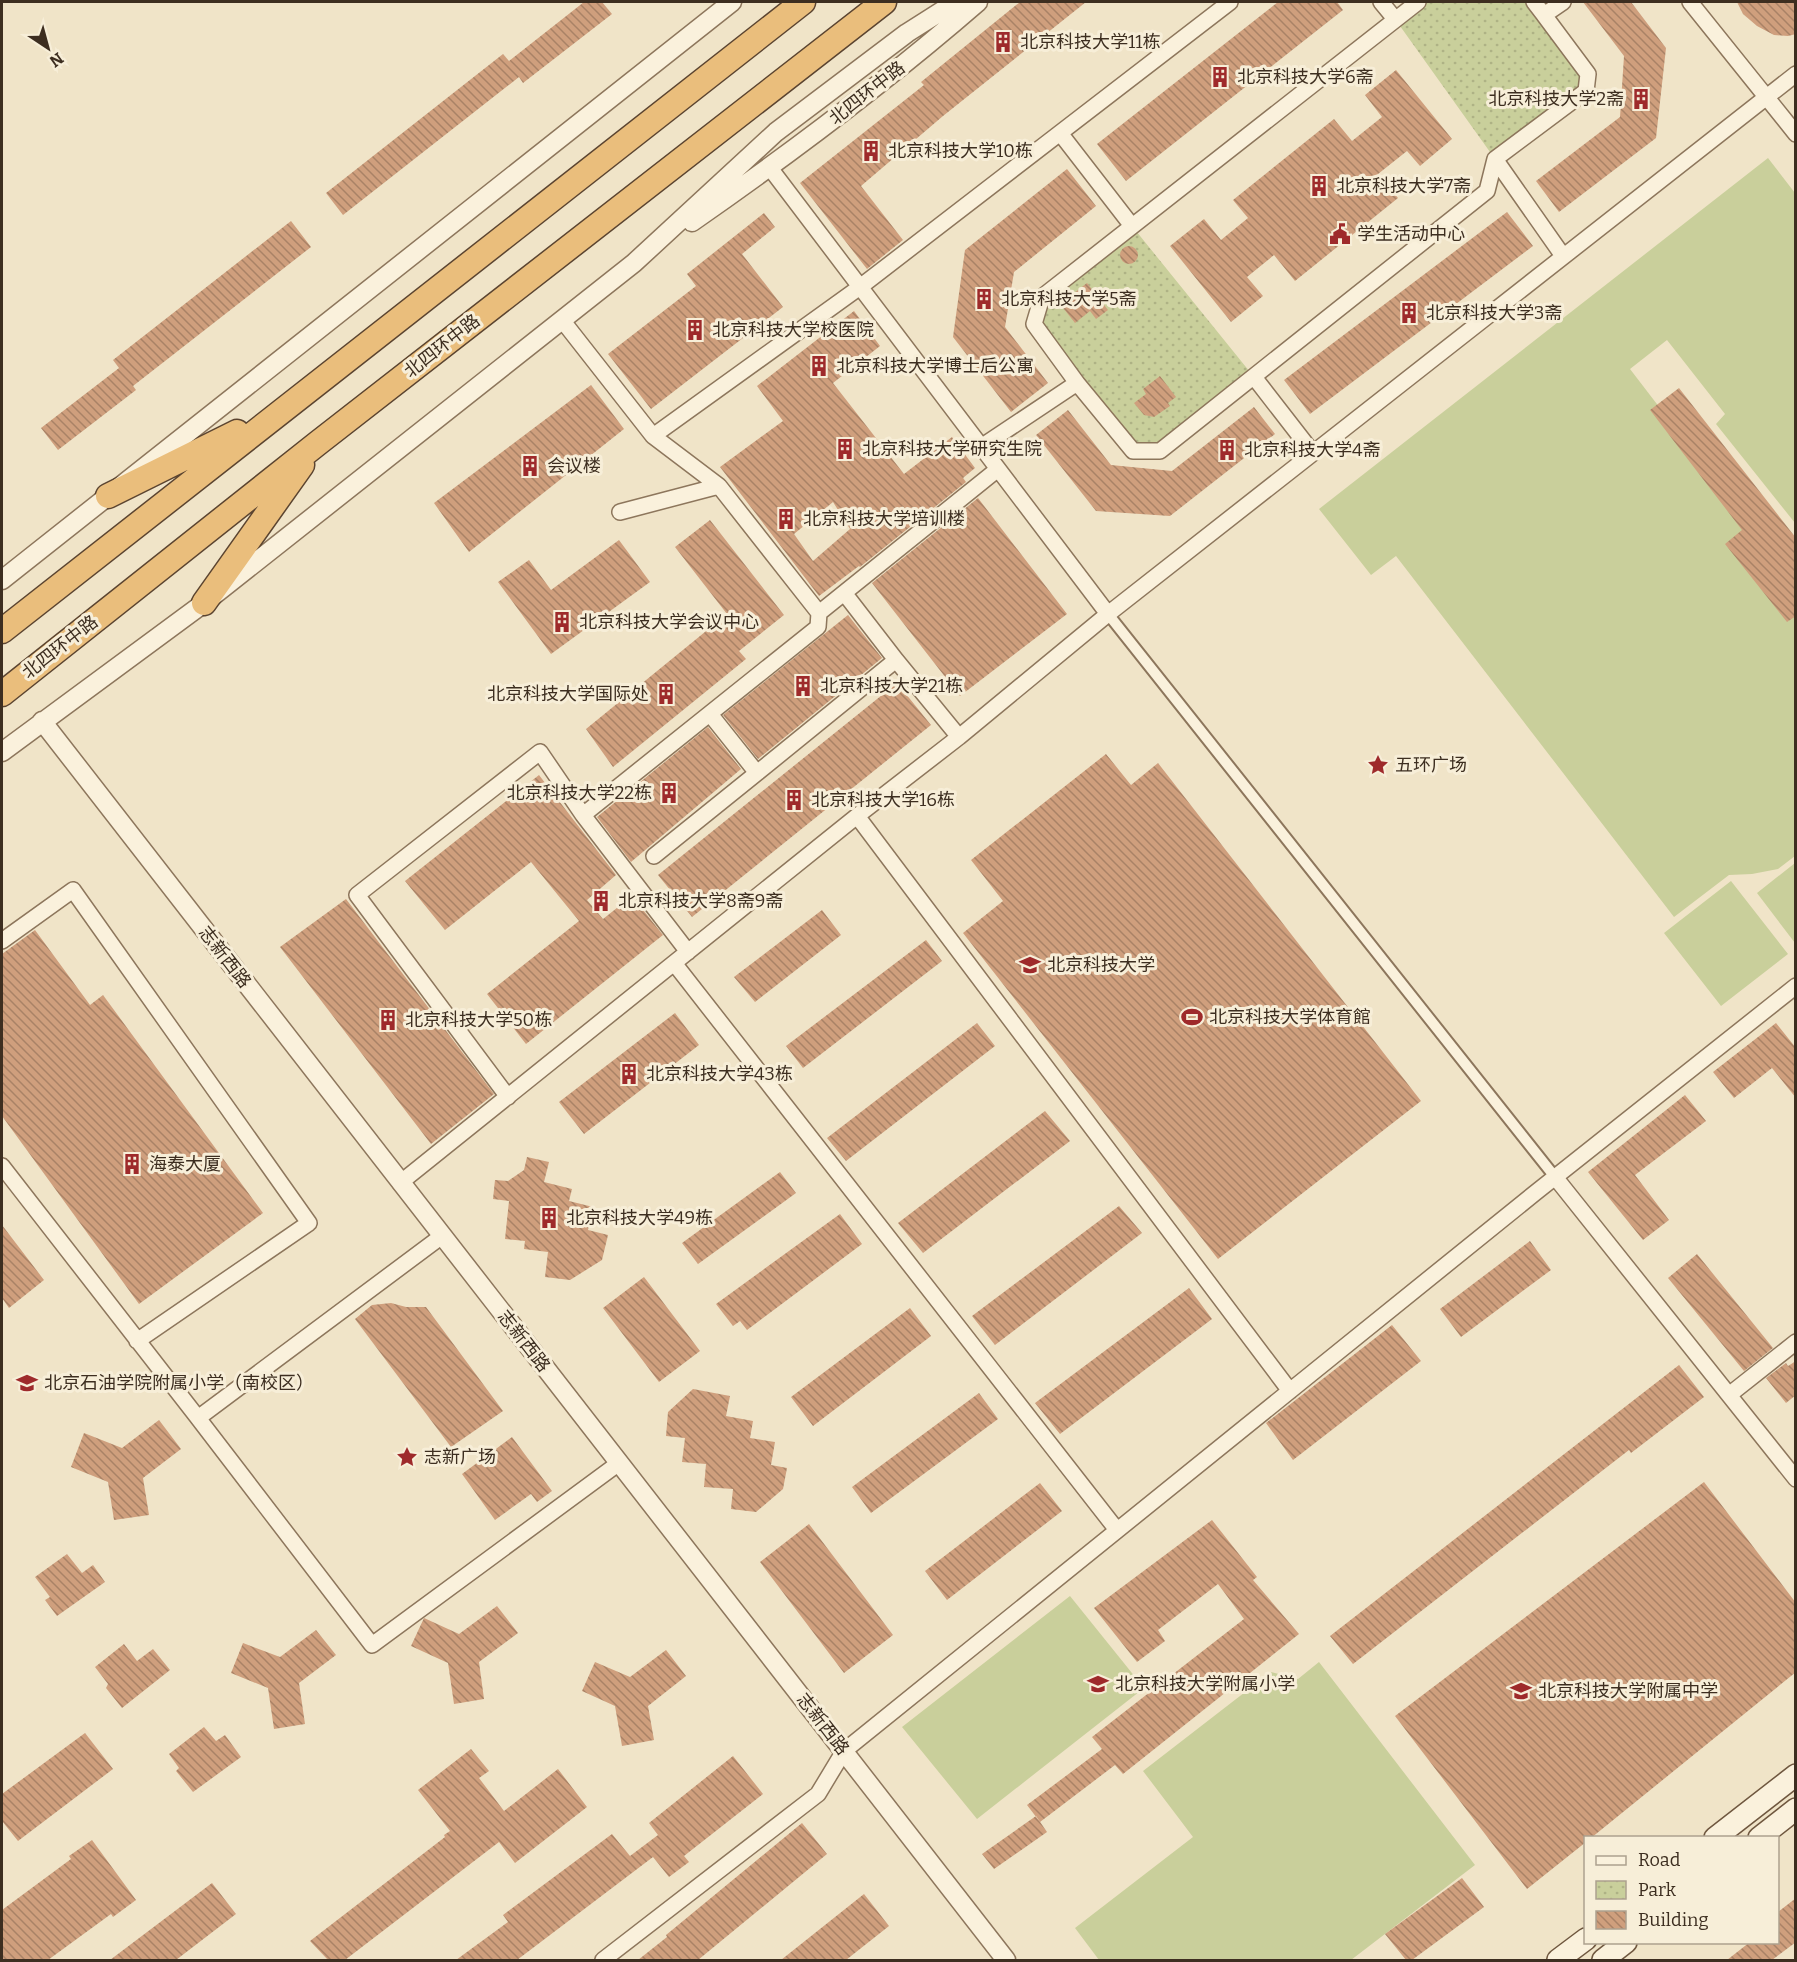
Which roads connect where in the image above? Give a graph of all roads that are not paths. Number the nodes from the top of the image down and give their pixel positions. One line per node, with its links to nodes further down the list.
1 (732, 2): 34 (street)
2 (803, 2): 27 (highway)
3 (884, 2): 29 (highway, 北四环中路)
4 (956, 2): 22 (street, 北四环中路)
5 (978, 2): 19 (street, 北四环中路)
6 (1230, 2): 16 (street)
7 (1381, 2): 13 (street)
8 (1418, 2): 13 (street)
9 (1534, 2): 12 (street)
10 (1563, 2): 12 (street)
11 (1690, 2): 15 (street)
12 (1544, 15): 18 (street)
13 (1395, 19): 20 (street)
14 (1796, 74): 15 (street)
15 (1766, 96): 17 (street); 21 (street)
16 (1060, 133): 20 (street); 23 (street)
17 (1796, 134)
18 (1495, 159): 21 (street); 25 (street)
19 (770, 168): 22 (street, 北四环中路); 23 (street)
20 (1132, 226): 26 (street)
21 (1563, 256): 31 (street)
22 (634, 263): 24 (street, 北四环中路)
23 (860, 287): 28 (street); 30 (street)
24 (562, 320): 28 (street); 38 (street, 北四环中路)
25 (1254, 377): 26 (street); 31 (street)
26 (1077, 383): 30 (street)
27 (282, 410): 34 (highway); 41 (highway)
28 (652, 436): 33 (street)
29 (318, 443): 38 (highway); 43 (highway, 北四环中路)
30 (981, 447): 32 (street)
31 (1314, 453): 40 (street)
32 (998, 469): 37 (street); 40 (street)
33 (719, 486): 35 (street); 39 (street)
34 (108, 496): 36 (street)
35 (620, 512)
36 (2, 580)
37 (844, 594): 39 (street); 42 (street)
38 (204, 603): 45 (street, 北四环中路)
39 (819, 613): 44 (street)
40 (1108, 614): 46 (street); 58 (street)
41 (2, 631)
42 (896, 660): 46 (street); 48 (street)
43 (2, 694)
44 (710, 714): 48 (street); 49 (street)
45 (42, 721): 47 (street, 北四环中路); 59 (street, 志新西路)
46 (959, 737): 50 (street)
47 (2, 752)
48 (758, 773): 51 (street)
49 (583, 815): 53 (street); 56 (street)
50 (857, 816): 53 (street); 63 (street)
51 (654, 856)
52 (2, 941): 61 (street)
53 (688, 952): 54 (street)
54 (674, 963): 56 (street); 68 (street)
55 (1796, 986): 58 (street)
56 (508, 1097): 59 (street)
57 (2, 1166): 61 (street)
58 (1555, 1177): 63 (street); 64 (street)
59 (400, 1183): 60 (street, 志新西路)
60 (442, 1236): 65 (street); 66 (street, 志新西路)
61 (137, 1341): 65 (street)
62 (1796, 1342): 64 (street)
63 (1290, 1390): 68 (street)
64 (1730, 1395): 67 (street)
65 (198, 1418): 66 (street)
66 (619, 1463): 69 (street, 志新西路)
67 (1796, 1479)
68 (1118, 1530): 69 (street)
69 (844, 1751): 76 (street); 77 (street, 志新西路)
70 (1796, 1775): 72 (main road)
71 (1796, 1809): 73 (main road)
72 (1718, 1836)
73 (1762, 1836)
74 (1584, 1940): 78 (main road)
75 (1623, 1944): 79 (main road)
76 (603, 1960)
77 (1006, 1960)
78 (1558, 1960)
79 (1603, 1960)

